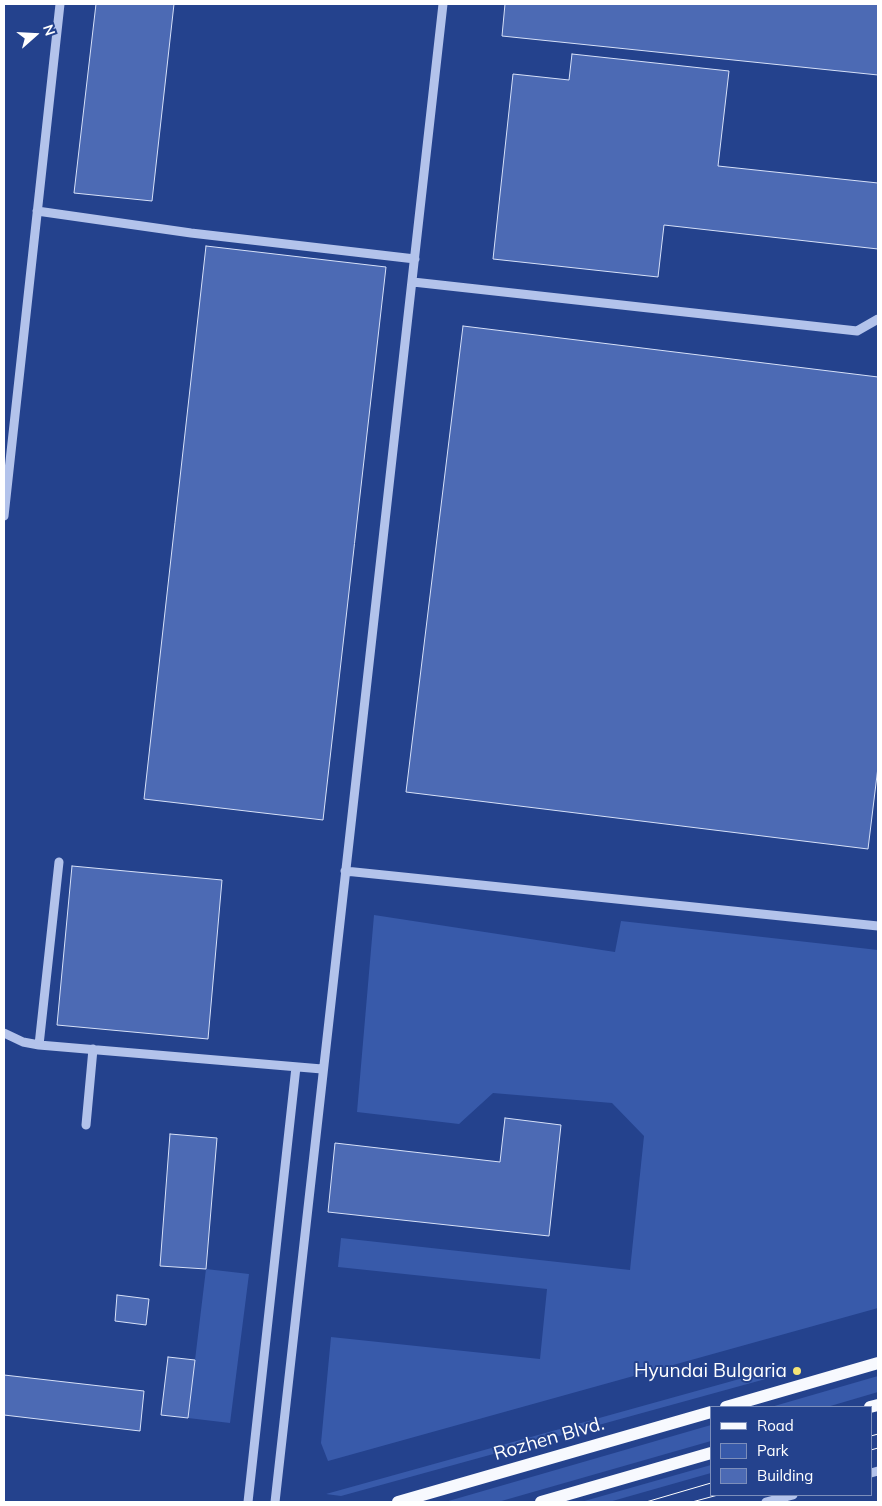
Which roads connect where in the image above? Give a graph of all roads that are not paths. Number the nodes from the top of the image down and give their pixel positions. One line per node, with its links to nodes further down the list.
1 (60, 4): 3 (lane)
2 (443, 4): 4 (lane)
3 (36, 211): 4 (lane); 7 (lane)
4 (415, 259): 5 (lane)
5 (413, 282): 6 (lane); 9 (lane)
6 (878, 319)
7 (4, 516)
8 (59, 862): 12 (lane)
9 (345, 871): 10 (lane); 15 (lane)
10 (878, 926)
11 (4, 1033): 12 (lane)
12 (39, 1045): 13 (lane)
13 (93, 1049): 14 (lane); 16 (lane)
14 (296, 1067): 15 (lane); 22 (lane)
15 (322, 1069): 23 (lane)
16 (86, 1125)
17 (878, 1363): 18 (main road)
18 (729, 1406)
19 (710, 1412): 24 (main road, Rozhen Blvd.)
20 (710, 1453): 25 (main road)
21 (789, 1496): 26 (lane)
22 (248, 1502)
23 (275, 1502)
24 (398, 1502)
25 (541, 1502)
26 (766, 1502)

